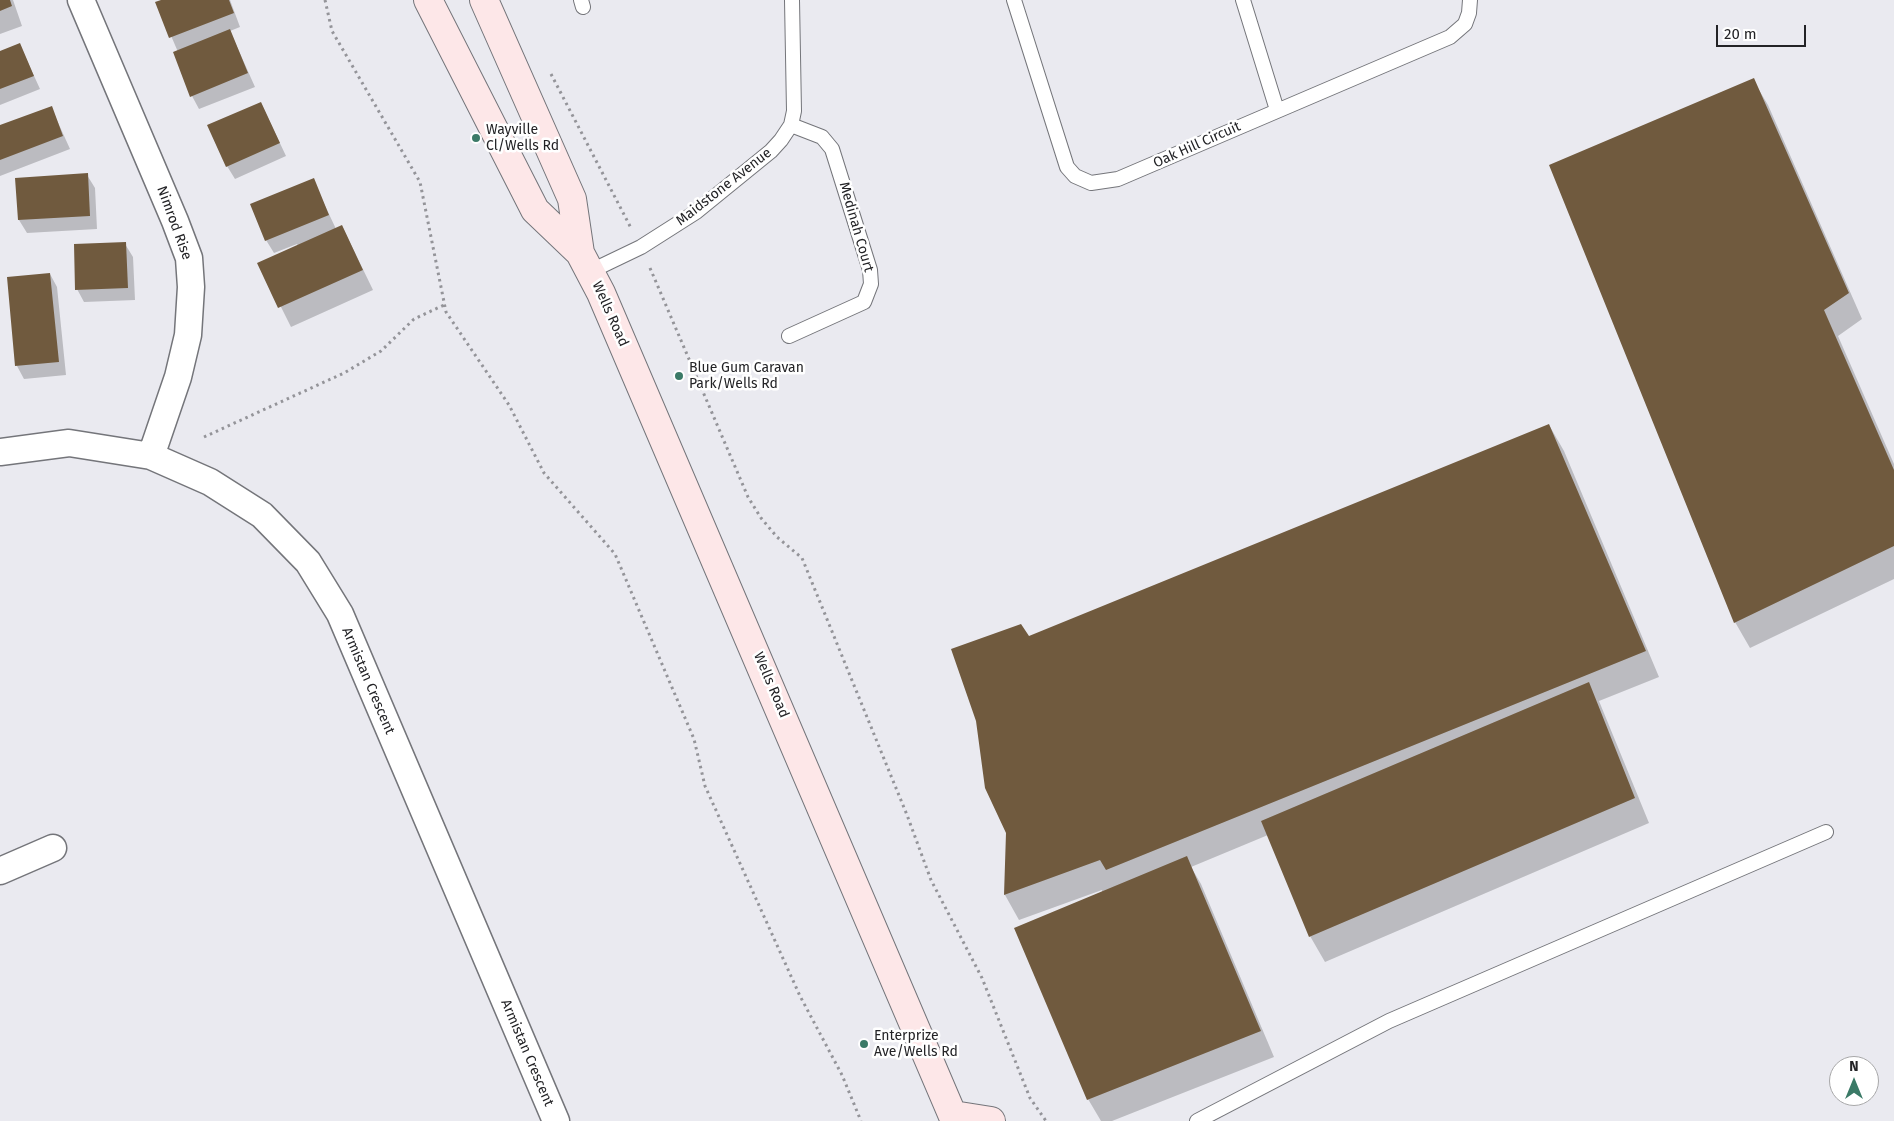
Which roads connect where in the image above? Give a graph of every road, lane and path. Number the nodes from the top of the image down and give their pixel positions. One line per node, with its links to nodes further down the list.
1 (81, 0): 18 (street, Nimrod Rise)
2 (325, 0): 14 (path)
3 (428, 0): 13 (main road, Wells Road)
4 (484, 0): 13 (main road, Wells Road)
5 (792, 0): 11 (lane)
6 (1014, 0): 10 (lane, Oak Hill Circuit)
7 (1243, 0): 10 (lane)
8 (1470, 0): 10 (lane, Oak Hill Circuit)
9 (546, 65): 12 (path)
10 (1277, 110)
11 (791, 125): 12 (lane, Maidstone Avenue); 15 (lane, Medinah Court)
12 (641, 247): 13 (lane, Maidstone Avenue); 26 (path)
13 (585, 262): 22 (main road, Wells Road)
14 (444, 305): 16 (path); 24 (path)
15 (790, 336)
16 (204, 437)
17 (0, 452): 18 (street, Armistan Crescent)
18 (151, 456): 23 (street, Armistan Crescent)
19 (1826, 832): 27 (lane)
20 (53, 848): 21 (street)
21 (0, 871)
22 (954, 1118): 25 (main road)
23 (556, 1121)
24 (861, 1121)
25 (991, 1121)
26 (1046, 1121)
27 (1197, 1121)

